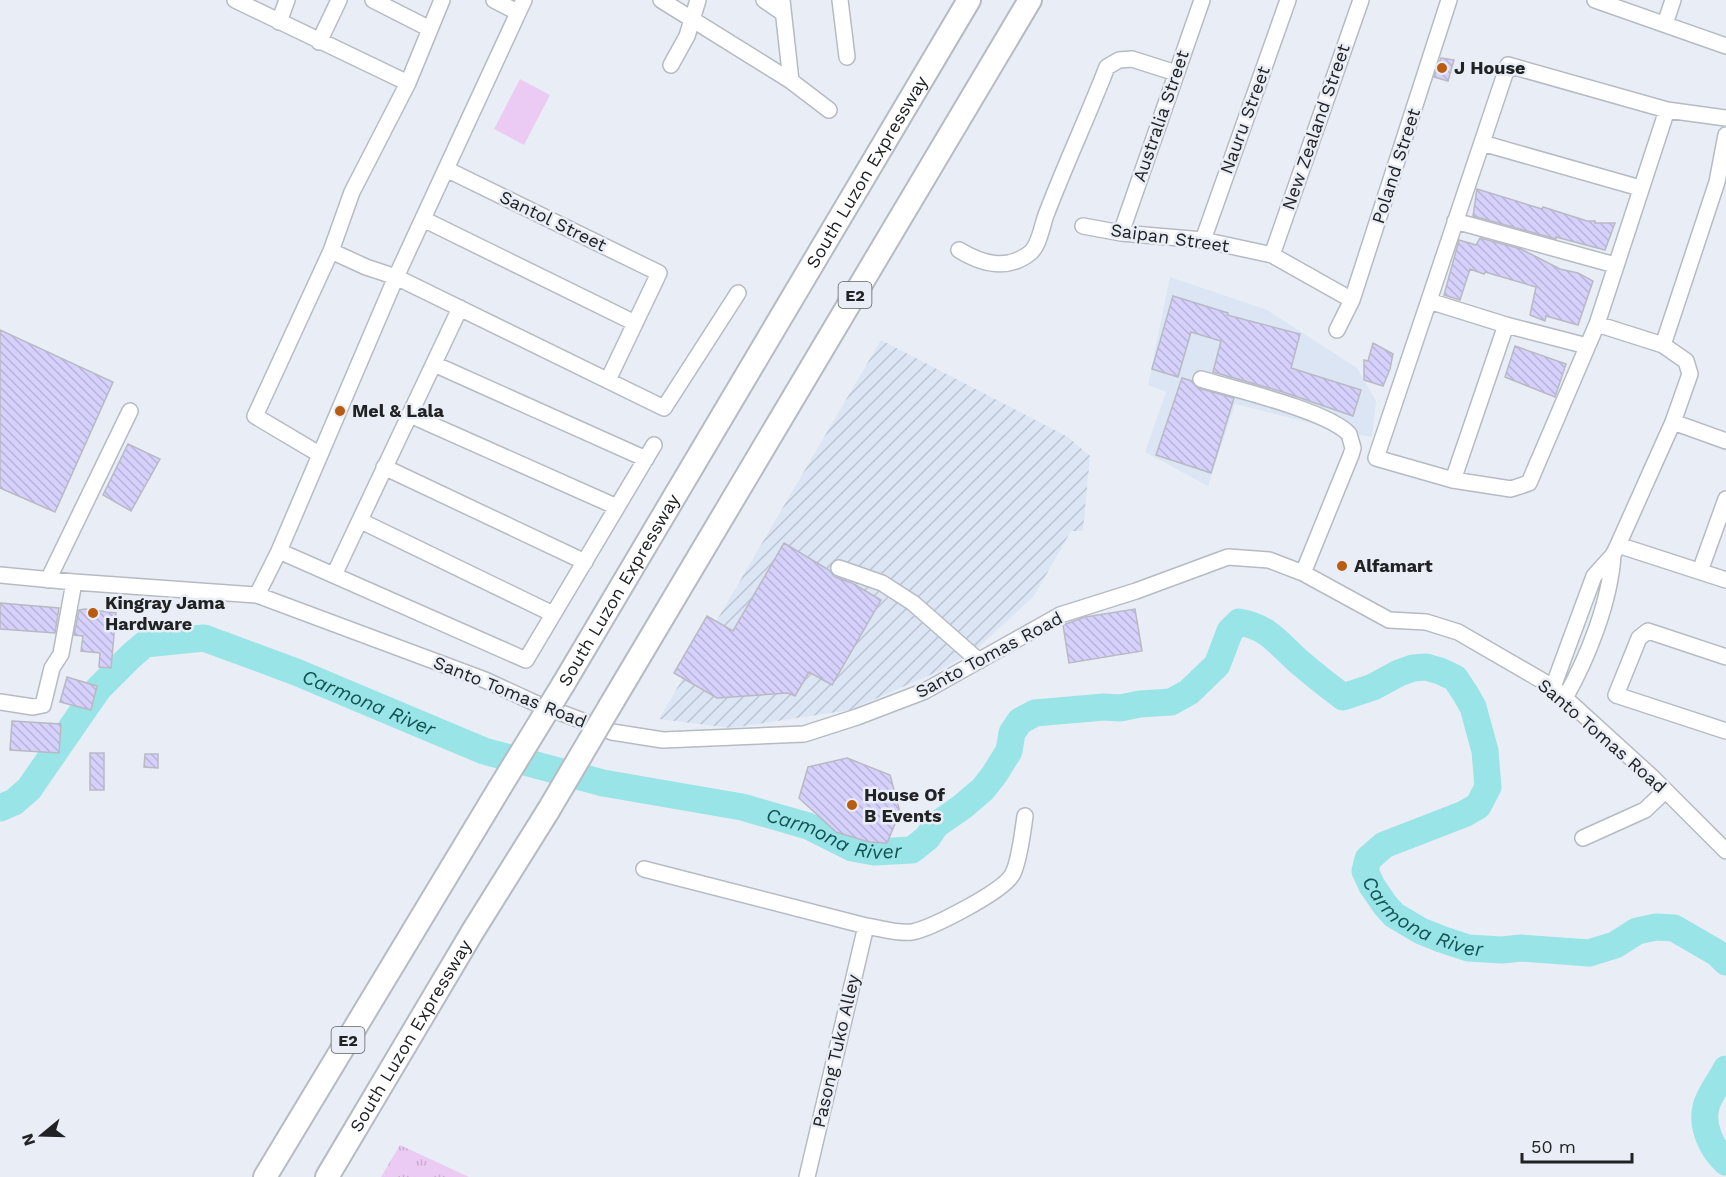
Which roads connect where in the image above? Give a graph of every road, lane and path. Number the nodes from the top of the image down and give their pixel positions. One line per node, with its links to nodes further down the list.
1 (236, 0): 22 (street)
2 (287, 0): 22 (street)
3 (339, 0): 25 (street)
4 (373, 0): 24 (street)
5 (442, 0): 24 (street)
6 (494, 0): 19 (street)
7 (661, 0): 21 (street)
8 (698, 0): 21 (street)
9 (764, 0): 20 (street)
10 (840, 0): 27 (street)
11 (969, 0): 102 (highway, South Luzon Expressway / E2, bridge)
12 (1029, 0): 103 (highway, South Luzon Expressway / E2, bridge)
13 (1202, 0): 29 (street, Australia Street)
14 (1288, 0): 44 (street, Nauru Street)
15 (1361, 0): 47 (street, New Zealand Street)
16 (1449, 0): 51 (street, Poland Street)
17 (1673, 0): 23 (street)
18 (1600, 1): 23 (street)
19 (520, 6): 37 (street)
20 (782, 7): 30 (street)
21 (692, 18): 28 (street); 30 (street)
22 (279, 22): 25 (street)
23 (1665, 24): 26 (street)
24 (429, 29): 31 (street)
25 (319, 42): 31 (street)
26 (1726, 46)
27 (847, 57)
28 (670, 65)
29 (1176, 73): 43 (street, Australia Street); 45 (street)
30 (791, 81): 32 (street)
31 (408, 83): 46 (street)
32 (829, 110)
33 (1667, 110): 34 (street); 36 (street); 39 (street)
34 (1726, 118)
35 (1726, 135): 38 (street)
36 (1482, 143): 39 (street); 41 (street)
37 (446, 169): 40 (street); 54 (street, Santol Street)
38 (1722, 183): 58 (street)
39 (1640, 188): 48 (street)
40 (423, 219): 49 (street); 54 (street)
41 (1455, 221): 48 (street); 52 (street)
42 (1083, 226): 43 (street, Saipan Street)
43 (1121, 233): 44 (street, Saipan Street)
44 (1203, 240): 47 (street, Saipan Street)
45 (959, 250)
46 (331, 251): 49 (street); 68 (street)
47 (1272, 255): 51 (street, Saipan Street)
48 (1615, 265): 55 (street)
49 (396, 277): 53 (street); 68 (street)
50 (738, 293): 62 (street)
51 (1352, 300): 57 (street, Poland Street)
52 (1429, 301): 56 (street); 71 (street)
53 (460, 308): 60 (street); 62 (street)
54 (635, 323): 62 (street)
55 (1597, 324): 58 (street); 59 (street)
56 (1506, 325): 59 (street); 71 (street)
57 (1337, 330)
58 (1663, 345): 65 (street)
59 (1587, 346): 71 (street)
60 (434, 364): 64 (street); 69 (street)
61 (1201, 379): 80 (street)
62 (608, 380)
63 (130, 411): 83 (street)
64 (410, 415): 70 (street); 73 (street)
65 (1673, 422): 66 (street); 76 (street)
66 (1726, 441)
67 (654, 445): 69 (street)
68 (319, 454): 75 (street)
69 (646, 459): 73 (street)
70 (384, 467): 74 (street); 77 (street)
71 (1453, 480)
72 (1726, 499): 79 (street)
73 (617, 507): 77 (street)
74 (361, 521): 82 (street); 87 (street)
75 (279, 550): 82 (street); 86 (street)
76 (1616, 550): 79 (street); 88 (street); 89 (street)
77 (585, 562): 87 (street)
78 (839, 568): 91 (street)
79 (1700, 571): 84 (street)
80 (1303, 573): 91 (street, Santo Tomas Road); 92 (street, Santo Tomas Road)
81 (0, 575): 83 (street, Santo Tomas Road)
82 (334, 575): 87 (street)
83 (48, 580): 85 (street, Santo Tomas Road)
84 (1726, 580)
85 (74, 582): 86 (street, Santo Tomas Road); 94 (street)
86 (257, 595): 91 (street, Santo Tomas Road)
87 (554, 614)
88 (1574, 630): 89 (street); 92 (street)
89 (1592, 637): 93 (street)
90 (1726, 657): 95 (street)
91 (980, 661)
92 (1553, 687): 93 (street, Santo Tomas Road)
93 (1565, 698): 96 (street, Santo Tomas Road)
94 (0, 702)
95 (1726, 731)
96 (1665, 791): 98 (street); 99 (street, Santo Tomas Road)
97 (1025, 816): 101 (street)
98 (1583, 838)
99 (1726, 851)
100 (644, 869): 101 (street)
101 (866, 926): 104 (street, Pasong Tuko Alley)
102 (265, 1177)
103 (327, 1177)
104 (807, 1177)

